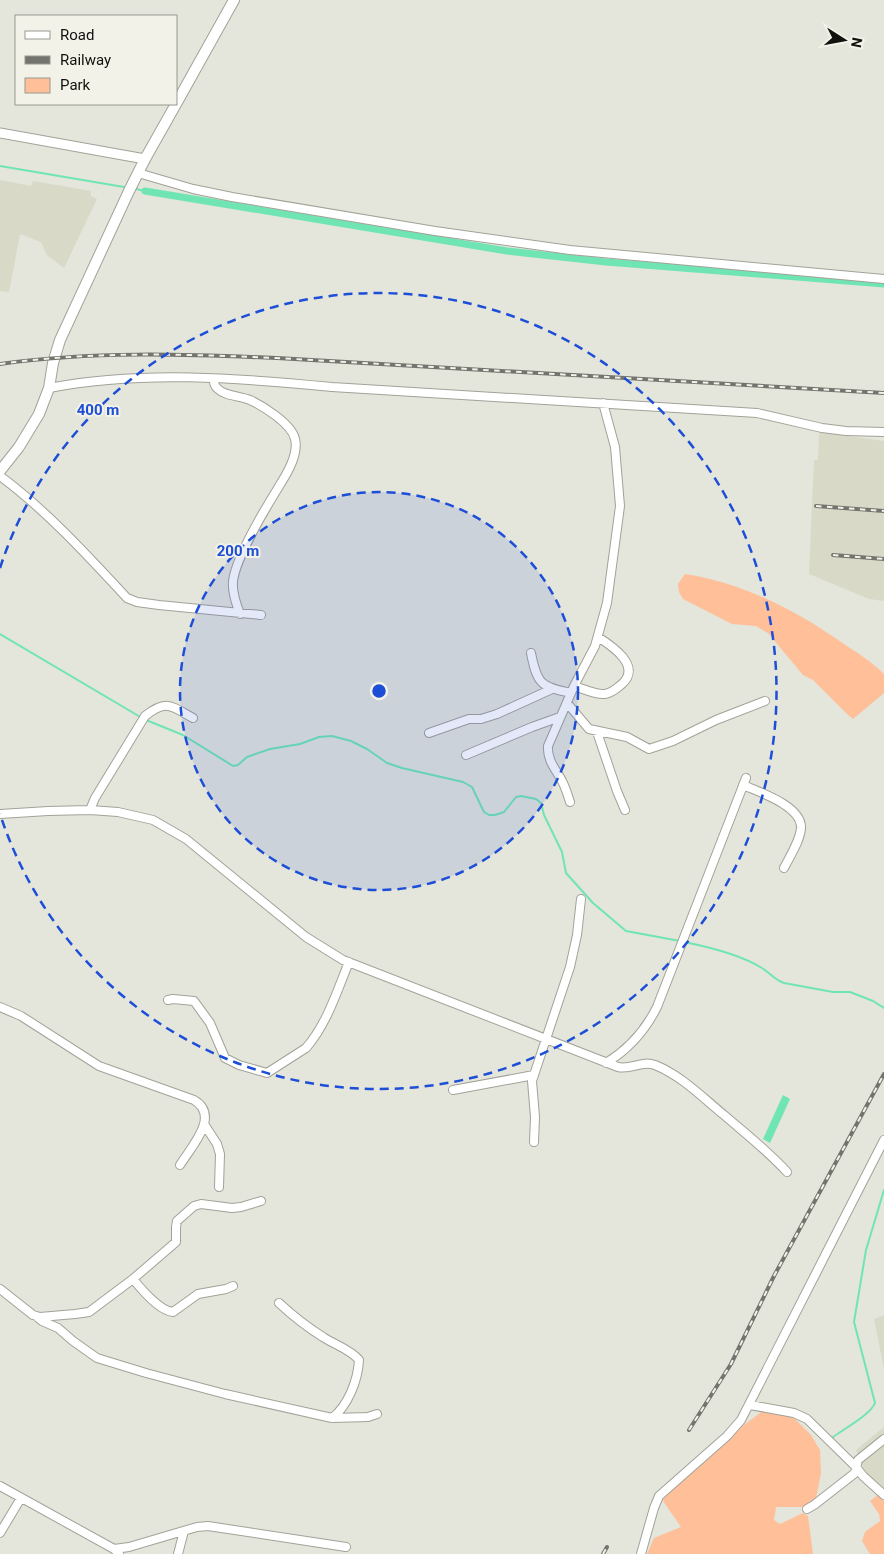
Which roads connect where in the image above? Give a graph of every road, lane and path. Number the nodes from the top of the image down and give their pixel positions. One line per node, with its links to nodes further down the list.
1 (234, 0): 2 (main road)
2 (178, 100)
3 (175, 105): 5 (main road)
4 (0, 133): 5 (street)
5 (145, 159): 6 (main road)
6 (138, 173): 7 (street); 9 (main road)
7 (884, 279)
8 (214, 379): 9 (street); 10 (street); 14 (street)
9 (49, 388): 12 (main road)
10 (603, 403): 11 (street); 16 (street)
11 (884, 432)
12 (0, 471)
13 (0, 476): 14 (street)
14 (240, 614): 15 (street)
15 (261, 615)
16 (598, 637): 19 (street); 19 (street)
17 (531, 653): 18 (street)
18 (552, 689): 19 (street); 25 (street)
19 (573, 689): 21 (street)
20 (765, 701): 24 (street)
21 (567, 703): 22 (street); 24 (street)
22 (560, 717): 26 (street); 27 (street)
23 (193, 718): 28 (street)
24 (597, 732): 29 (street)
25 (429, 733)
26 (466, 755)
27 (570, 802)
28 (90, 810): 30 (street); 33 (street)
29 (625, 810)
30 (0, 814)
31 (784, 868): 37 (street)
32 (581, 899): 36 (street)
33 (349, 962): 34 (street); 36 (street)
34 (168, 1000)
35 (0, 1007): 40 (street)
36 (547, 1040): 37 (street); 38 (street)
37 (606, 1063): 44 (street)
38 (534, 1075): 39 (street); 42 (street)
39 (452, 1090)
40 (204, 1124): 43 (street); 45 (street)
41 (884, 1140): 52 (street)
42 (534, 1142)
43 (180, 1165)
44 (787, 1172)
45 (219, 1187)
46 (261, 1201): 47 (street)
47 (133, 1279): 48 (street); 51 (street)
48 (233, 1286)
49 (0, 1289): 51 (street)
50 (280, 1302): 54 (street)
51 (36, 1316): 54 (street)
52 (750, 1405): 56 (street); 66 (street)
53 (378, 1414): 54 (street)
54 (332, 1418)
55 (884, 1439): 56 (street)
56 (856, 1467): 58 (street); 60 (street)
57 (0, 1486): 59 (street)
58 (884, 1495)
59 (21, 1498): 62 (street); 64 (street)
60 (807, 1509)
61 (184, 1531): 63 (street); 64 (street); 65 (street)
62 (0, 1533)
63 (346, 1547)
64 (116, 1551)
65 (178, 1554)
66 (641, 1554)

